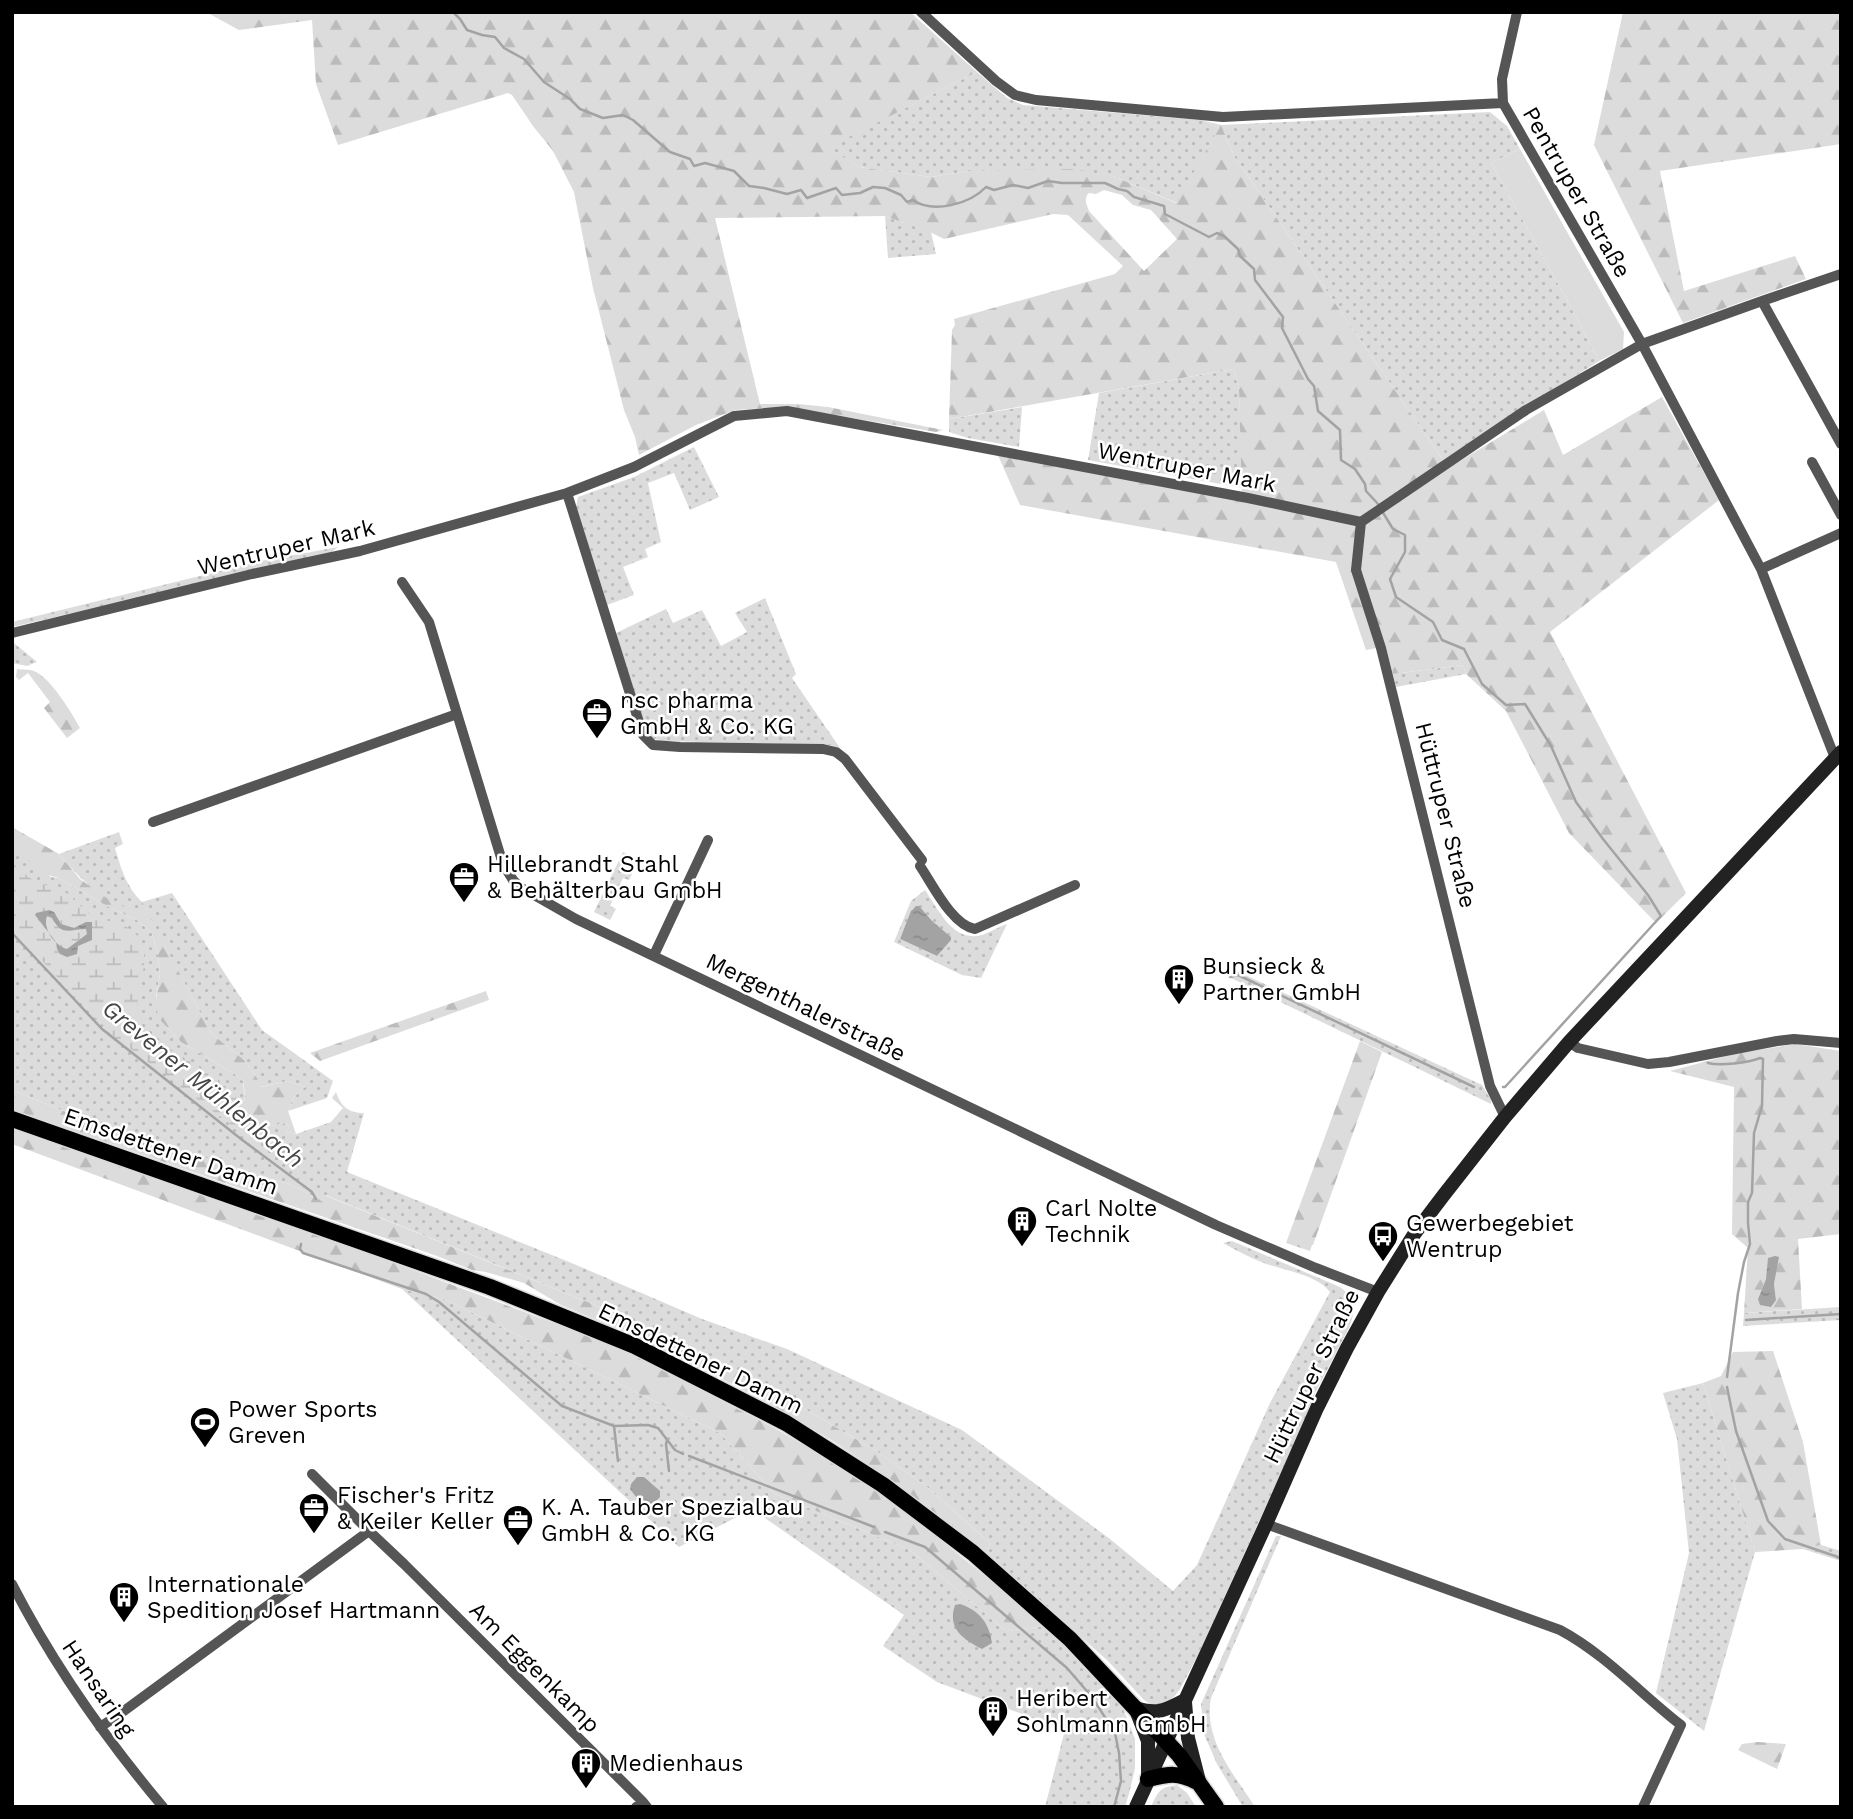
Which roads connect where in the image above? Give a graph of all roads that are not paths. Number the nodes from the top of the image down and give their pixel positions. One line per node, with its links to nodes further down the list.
1 (921, 12): 3 (street)
2 (1517, 12): 3 (street, Pentruper Straße)
3 (1503, 103): 6 (street, Pentruper Straße)
4 (1841, 274): 5 (street)
5 (1762, 301): 6 (street); 7 (street)
6 (1642, 344): 11 (street); 13 (street, Hüttruper Straße)
7 (1841, 444)
8 (1812, 463): 10 (street)
9 (567, 493): 11 (street, Wentruper Mark); 15 (street, Wentruper Mark); 20 (street)
10 (1841, 515)
11 (1361, 522): 24 (street, Hüttruper Straße)
12 (1841, 533): 13 (street)
13 (1761, 569): 17 (street, Hüttruper Straße)
14 (402, 582): 16 (street, Mergenthalerstraße)
15 (12, 633)
16 (457, 714): 18 (street); 21 (street, Mergenthalerstraße)
17 (1838, 755): 22 (main road, Hüttruper Straße)
18 (153, 821)
19 (708, 840): 21 (street)
20 (1076, 885)
21 (654, 955): 26 (street, Mergenthalerstraße)
22 (1569, 1042): 23 (street); 24 (main road, Hüttruper Straße)
23 (1841, 1043)
24 (1505, 1117): 26 (main road, Hüttruper Straße)
25 (12, 1119): 32 (main road, Emsdettener Damm)
26 (1378, 1292): 28 (main road, Hüttruper Straße)
27 (312, 1474): 29 (street, Am Eggenkamp)
28 (1266, 1524): 31 (main road, Hüttruper Straße); 41 (street)
29 (369, 1531): 33 (street); 37 (street, Am Eggenkamp)
30 (12, 1584): 33 (street, Hansaring)
31 (1185, 1700): 32 (main road); 34 (main road, Hüttruper Straße); 36 (main road)
32 (1135, 1708): 34 (main road, Emsdettener Damm); 35 (main road)
33 (100, 1727): 38 (street, Hansaring)
34 (1165, 1740): 35 (main road, Hüttruper Straße); 36 (main road, Emsdettener Damm)
35 (1149, 1779): 36 (main road); 39 (main road, Hüttruper Straße)
36 (1199, 1783): 40 (main road, Emsdettener Damm)
37 (642, 1805)
38 (163, 1807)
39 (1136, 1807)
40 (1216, 1807)
41 (1643, 1807)

